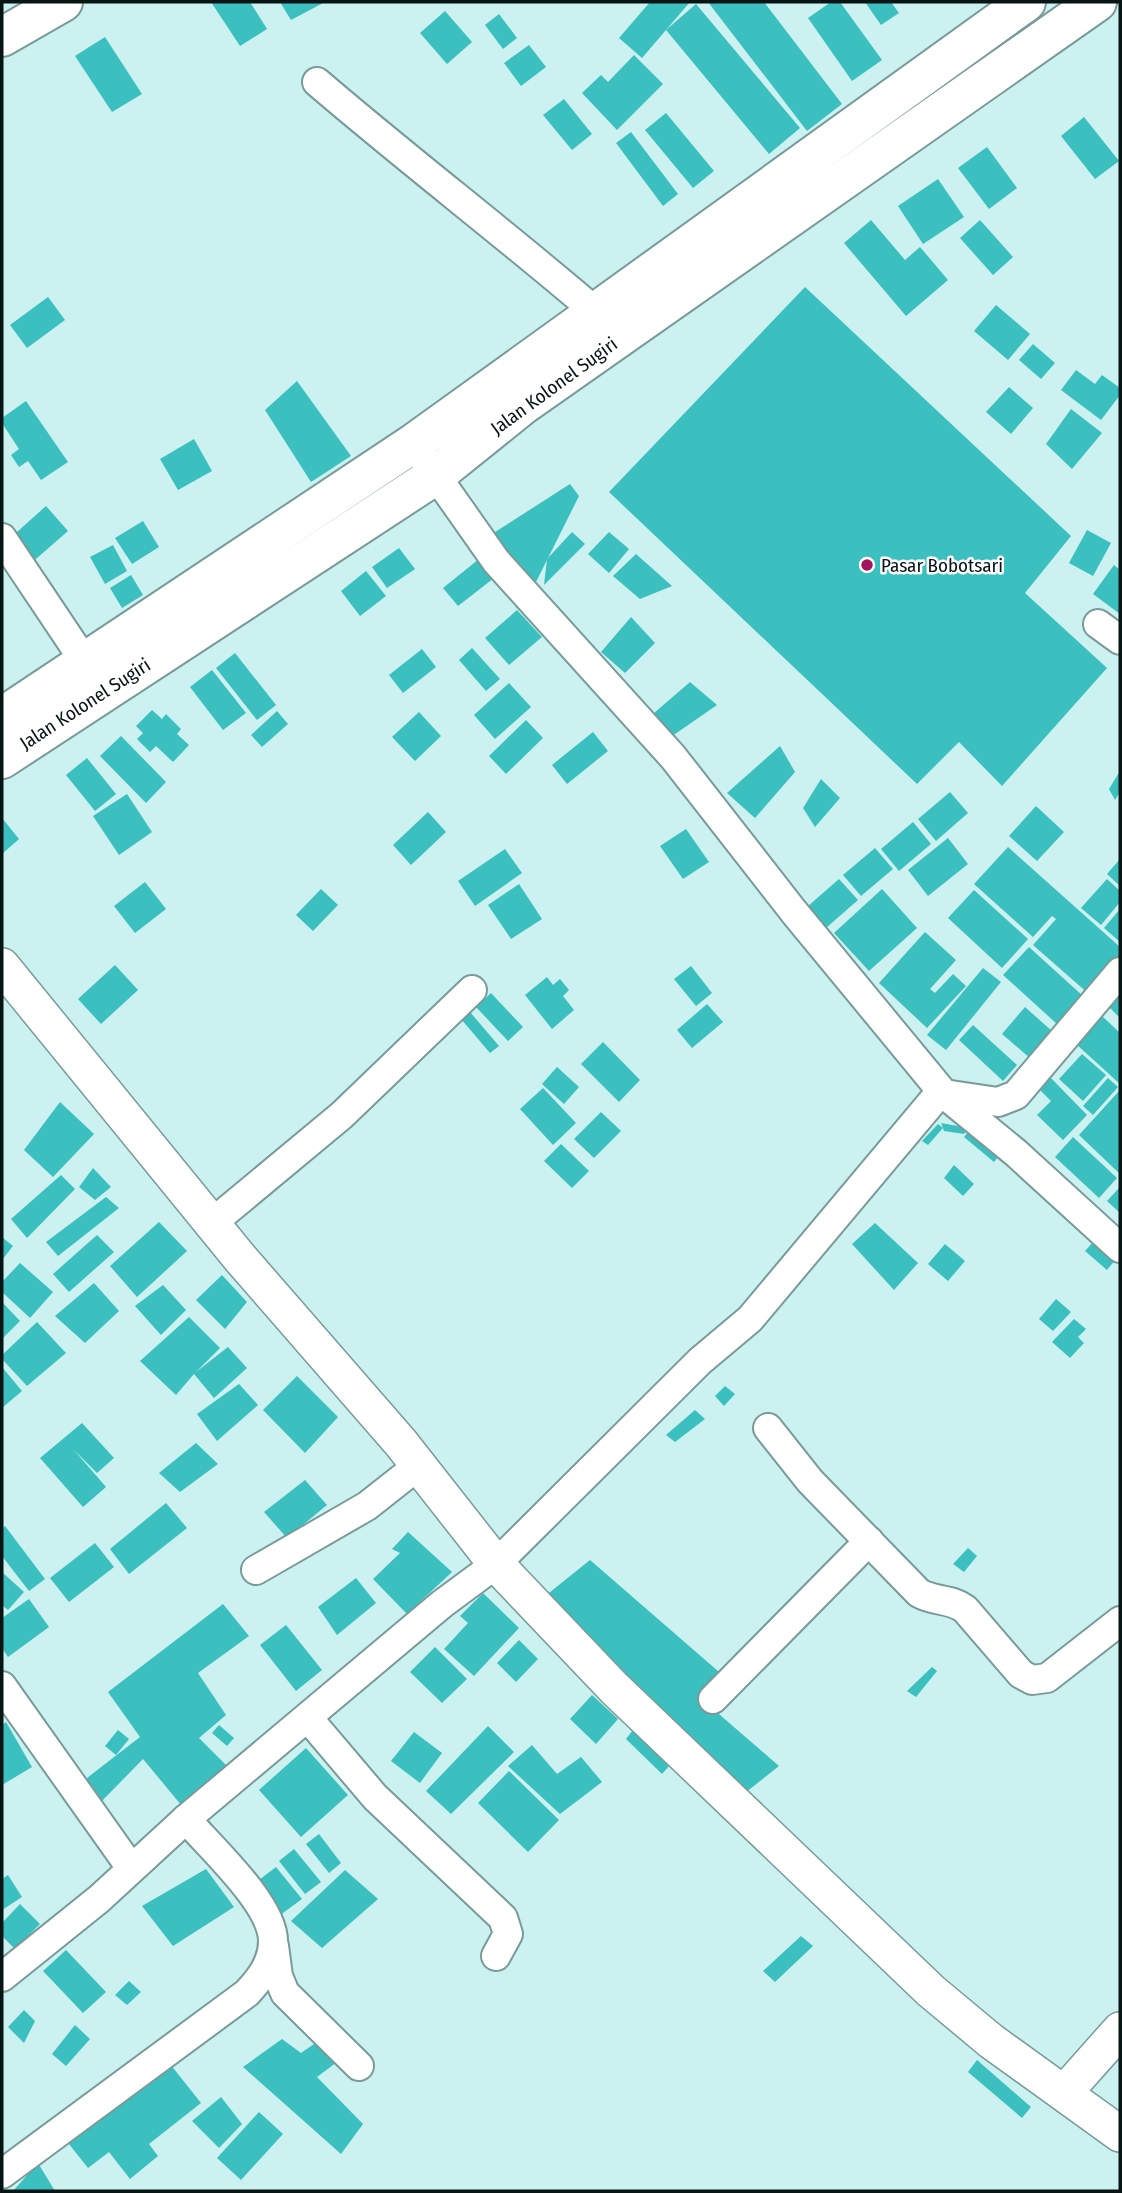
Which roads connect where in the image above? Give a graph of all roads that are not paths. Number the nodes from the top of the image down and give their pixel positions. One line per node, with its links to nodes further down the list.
1 (63, 2): 4 (main road)
2 (1026, 2): 6 (main road)
3 (1097, 2): 8 (main road, Jalan Kolonel Sugiri)
4 (2, 37)
5 (317, 82): 6 (street)
6 (597, 313): 7 (main road)
7 (414, 443): 8 (street); 10 (main road)
8 (436, 475): 12 (main road, Jalan Kolonel Sugiri); 16 (street)
9 (2, 538): 10 (street)
10 (85, 662): 11 (main road)
11 (2, 716)
12 (2, 758)
13 (2, 966): 17 (street)
14 (1120, 972): 16 (street)
15 (472, 990): 17 (street)
16 (944, 1094): 18 (street); 22 (street)
17 (212, 1223): 20 (street)
18 (1120, 1248)
19 (768, 1428): 21 (street)
20 (419, 1465): 22 (street); 23 (street)
21 (869, 1541): 24 (street); 26 (street)
22 (496, 1564): 27 (street); 35 (street)
23 (256, 1570)
24 (1120, 1621)
25 (5, 1697): 29 (street)
26 (713, 1699)
27 (308, 1718): 28 (street); 31 (street)
28 (186, 1819): 29 (street); 30 (street)
29 (131, 1868): 32 (street)
30 (274, 1943): 34 (street); 37 (street)
31 (496, 1956)
32 (2, 1977)
33 (1120, 2030): 35 (street)
34 (359, 2066)
35 (1065, 2092): 36 (street)
36 (1120, 2134)
37 (2, 2174)

